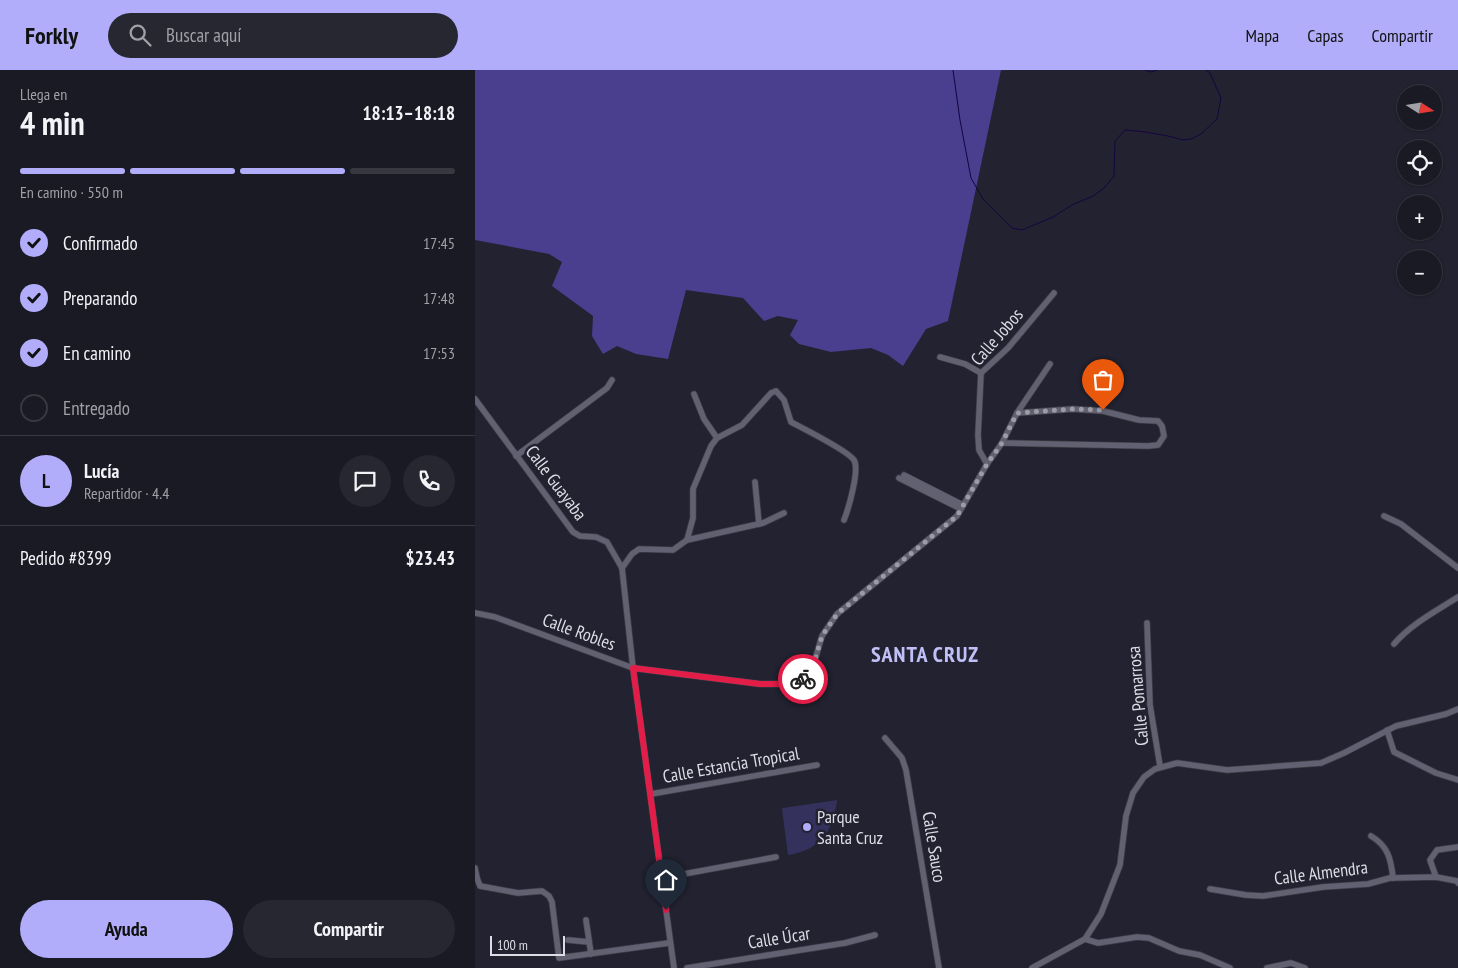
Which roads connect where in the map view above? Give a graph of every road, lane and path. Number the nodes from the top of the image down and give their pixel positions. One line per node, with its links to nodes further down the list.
1 (1054, 293): 4 (street, Calle Jobos)
2 (940, 357): 4 (street)
3 (1050, 364): 8 (street, Calle Robles)
4 (981, 373): 12 (street, Calle Jobos)
5 (612, 380): 11 (street)
6 (694, 394): 9 (street)
7 (475, 399): 11 (street, Calle Guayaba)
8 (1017, 413): 10 (street, Calle Robles); 10 (street)
9 (717, 438): 18 (street); 20 (street)
10 (1002, 443): 12 (street, Calle Robles)
11 (516, 456): 21 (street, Calle Guayaba)
12 (987, 464): 15 (street, Calle Robles)
13 (902, 477): 15 (street)
14 (755, 482): 19 (street)
15 (962, 507): 27 (street, Calle Robles)
16 (784, 513): 19 (street)
17 (1385, 516): 22 (street)
18 (843, 520)
19 (759, 524): 20 (street)
20 (687, 540): 21 (street)
21 (622, 568): 27 (street)
22 (1458, 568)
23 (1458, 597): 26 (street)
24 (475, 613): 27 (street, Calle Robles)
25 (1147, 622): 32 (street, Calle Pomarrosa)
26 (1394, 644)
27 (633, 668): 34 (street)
28 (1458, 709): 29 (street)
29 (1387, 730): 32 (street); 33 (street)
30 (885, 738): 54 (street, Calle Sauco)
31 (817, 765): 34 (street, Calle Estancia Tropical)
32 (1160, 766): 46 (street)
33 (1458, 780)
34 (651, 794): 40 (street)
35 (1371, 836): 41 (street)
36 (1458, 847): 39 (street)
37 (776, 857): 40 (street)
38 (475, 868): 50 (street)
39 (1435, 877): 41 (street, Calle Almendra); 42 (street, Calle Almendra)
40 (662, 878): 49 (street)
41 (1393, 878): 43 (street, Calle Almendra)
42 (1458, 883)
43 (1210, 889)
44 (586, 920): 48 (street)
45 (875, 936): 51 (street, Calle Úcar)
46 (1085, 939): 55 (street); 56 (street)
47 (568, 940): 48 (street)
48 (589, 942): 50 (street)
49 (669, 943): 50 (street); 52 (street)
50 (591, 954)
51 (699, 967): 53 (street, Calle Úcar)
52 (674, 968)
53 (687, 968)
54 (939, 968)
55 (1032, 968)
56 (1230, 968)
57 (1267, 968): 58 (street)
58 (1305, 968)

